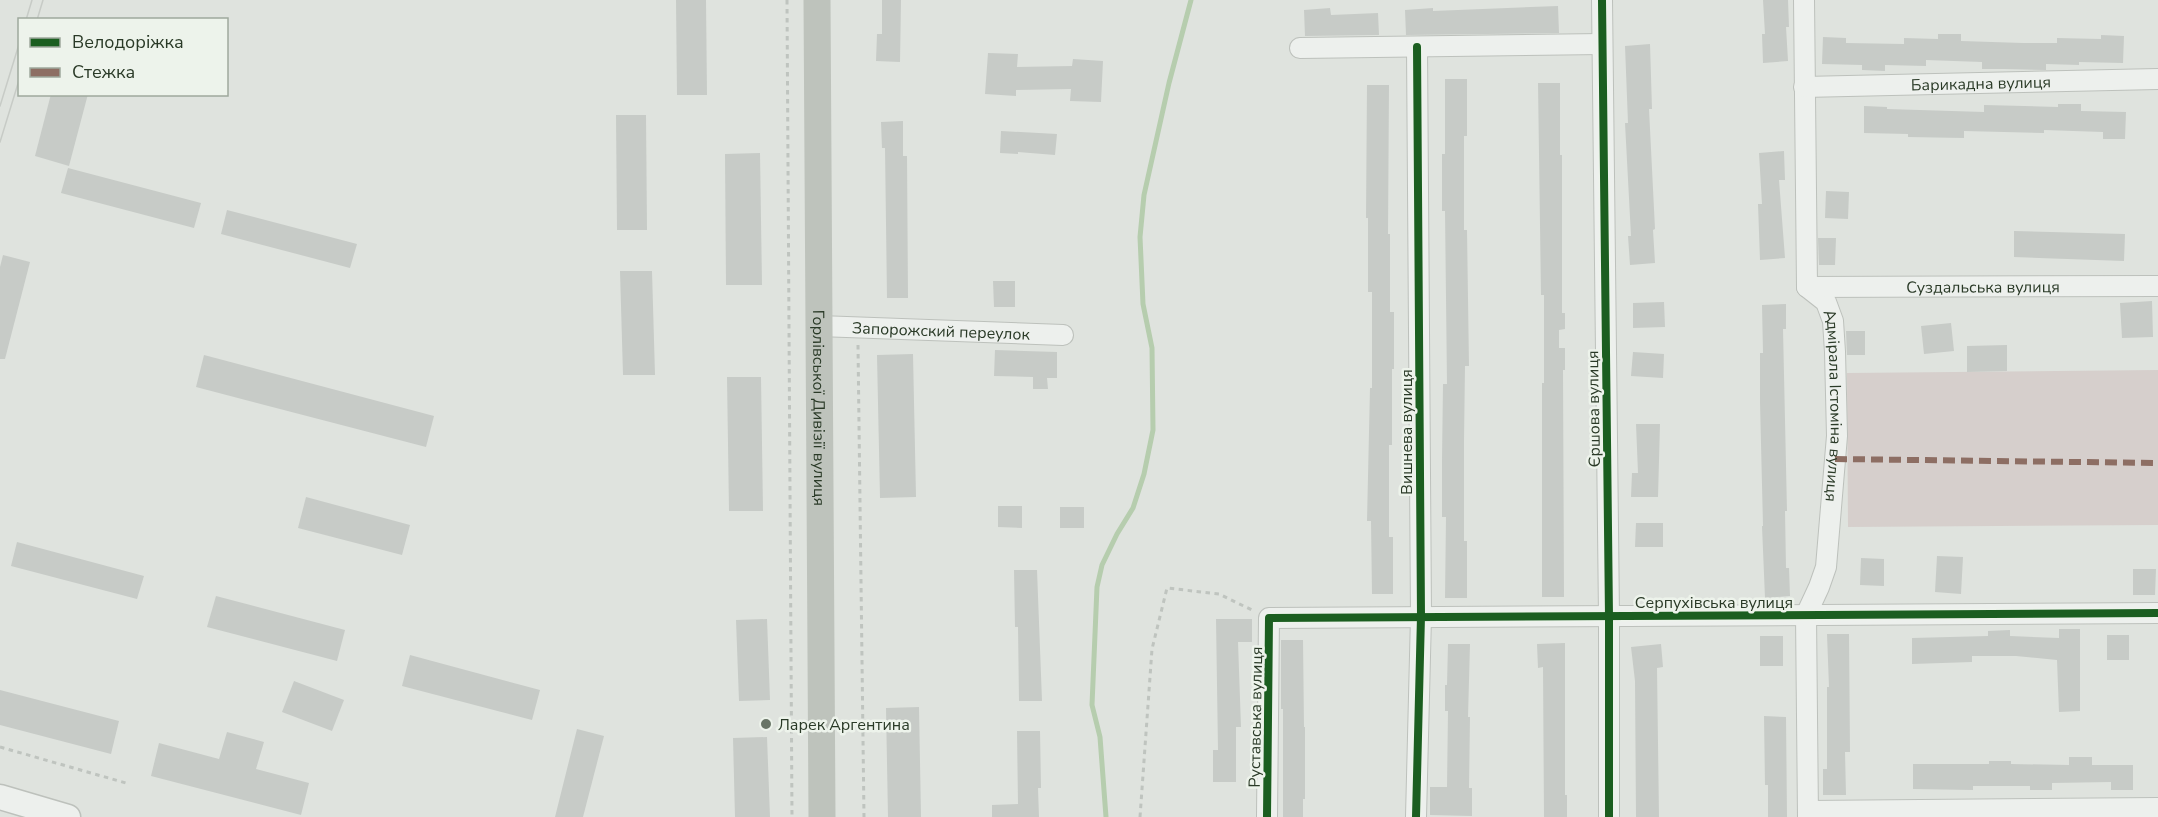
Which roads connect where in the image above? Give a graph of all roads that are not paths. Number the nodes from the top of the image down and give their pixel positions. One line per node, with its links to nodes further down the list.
1 (817, 0): 11 (main road, Горлівської Дивізії вулиця)
2 (1602, 0): 4 (street, Єршова вулиця)
3 (1804, 0): 8 (street, Адмірала Істоміна вулиця)
4 (1602, 44): 5 (street); 14 (street, Єршова вулиця)
5 (1417, 46): 6 (street); 16 (street, Вишнева вулиця)
6 (1300, 48)
7 (2158, 80): 8 (street, Барикадна вулиця)
8 (1804, 87): 10 (street, Адмірала Істоміна вулиця)
9 (2158, 286): 10 (street, Суздальська вулиця)
10 (1807, 287): 15 (street, Адмірала Істоміна вулиця)
11 (819, 326): 12 (street, Запорожский переулок); 22 (main road, Горлівської Дивізії вулиця)
12 (1063, 335)
13 (2158, 613): 15 (street, Серпухівська вулиця)
14 (1609, 615): 15 (street, Серпухівська вулиця); 16 (street, Серпухівська вулиця); 25 (street, Єршова вулиця)
15 (1806, 615): 20 (street, Адмірала Істоміна вулиця)
16 (1421, 616): 17 (street, Серпухівська вулиця); 24 (street, Вишнева вулиця)
17 (1269, 618): 23 (street, Руставська вулиця)
18 (0, 798): 21 (street)
19 (2158, 808): 20 (street)
20 (1808, 814)
21 (68, 817)
22 (822, 817)
23 (1267, 817)
24 (1416, 817)
25 (1609, 817)

